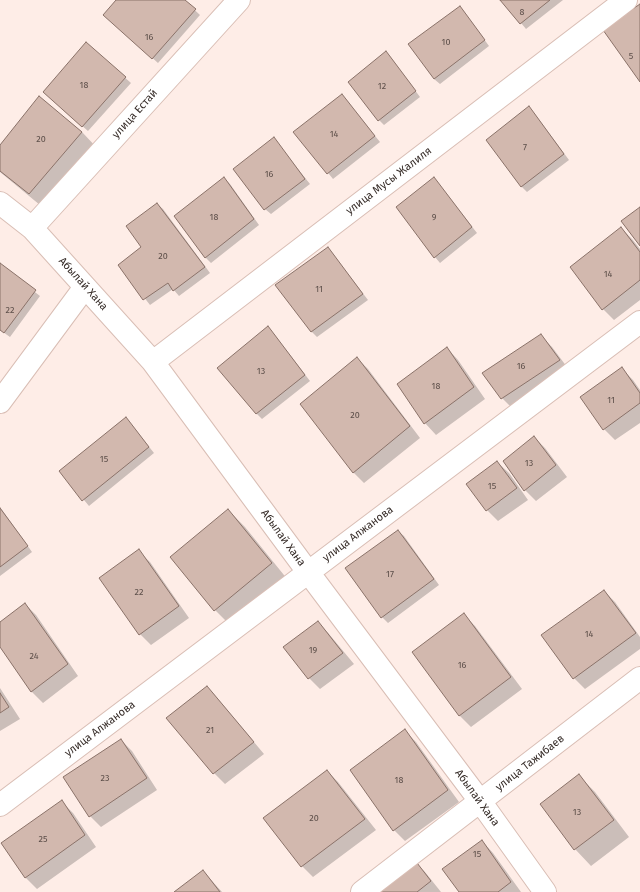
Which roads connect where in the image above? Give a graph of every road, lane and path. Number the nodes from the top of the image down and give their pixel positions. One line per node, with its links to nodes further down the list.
1 (239, 0): 4 (street, улица Естай)
2 (626, 0): 7 (street, улица Мусы Жалиля)
3 (0, 203): 4 (street, Абылай Хана)
4 (32, 228): 5 (street, Абылай Хана)
5 (85, 287): 7 (street, Абылай Хана); 8 (street)
6 (640, 322): 9 (street, улица Алжанова)
7 (153, 362): 9 (street, Абылай Хана)
8 (0, 402)
9 (308, 572): 11 (street, Абылай Хана); 12 (street, улица Алжанова)
10 (640, 678): 11 (street, улица Тажибаев)
11 (480, 801): 13 (street, улица Тажибаев); 14 (street, Абылай Хана)
12 (0, 804)
13 (362, 892)
14 (545, 892)

